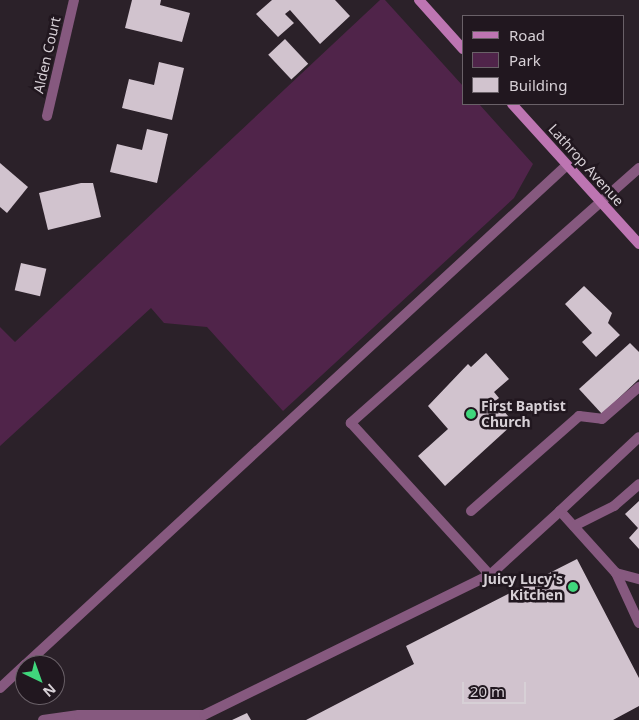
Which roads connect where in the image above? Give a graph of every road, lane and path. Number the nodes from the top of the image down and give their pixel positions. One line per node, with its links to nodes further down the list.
1 (74, 0): 5 (street, Alden Court)
2 (419, 0): 3 (street)
3 (462, 48)
4 (513, 105): 6 (street, Lathrop Avenue)
5 (46, 116)
6 (567, 164): 8 (street, Lathrop Avenue); 20 (street)
7 (639, 168): 8 (street)
8 (601, 202): 9 (street, Lathrop Avenue); 17 (street)
9 (639, 244)
10 (639, 387): 13 (street)
11 (639, 436): 14 (street)
12 (639, 484): 15 (street)
13 (471, 511)
14 (560, 512): 15 (street); 17 (street)
15 (574, 526): 16 (street)
16 (616, 573): 18 (street); 19 (street)
17 (490, 575): 23 (street)
18 (639, 579)
19 (639, 622)
20 (36, 655)
21 (15, 674): 22 (street)
22 (0, 688)
23 (42, 720)

